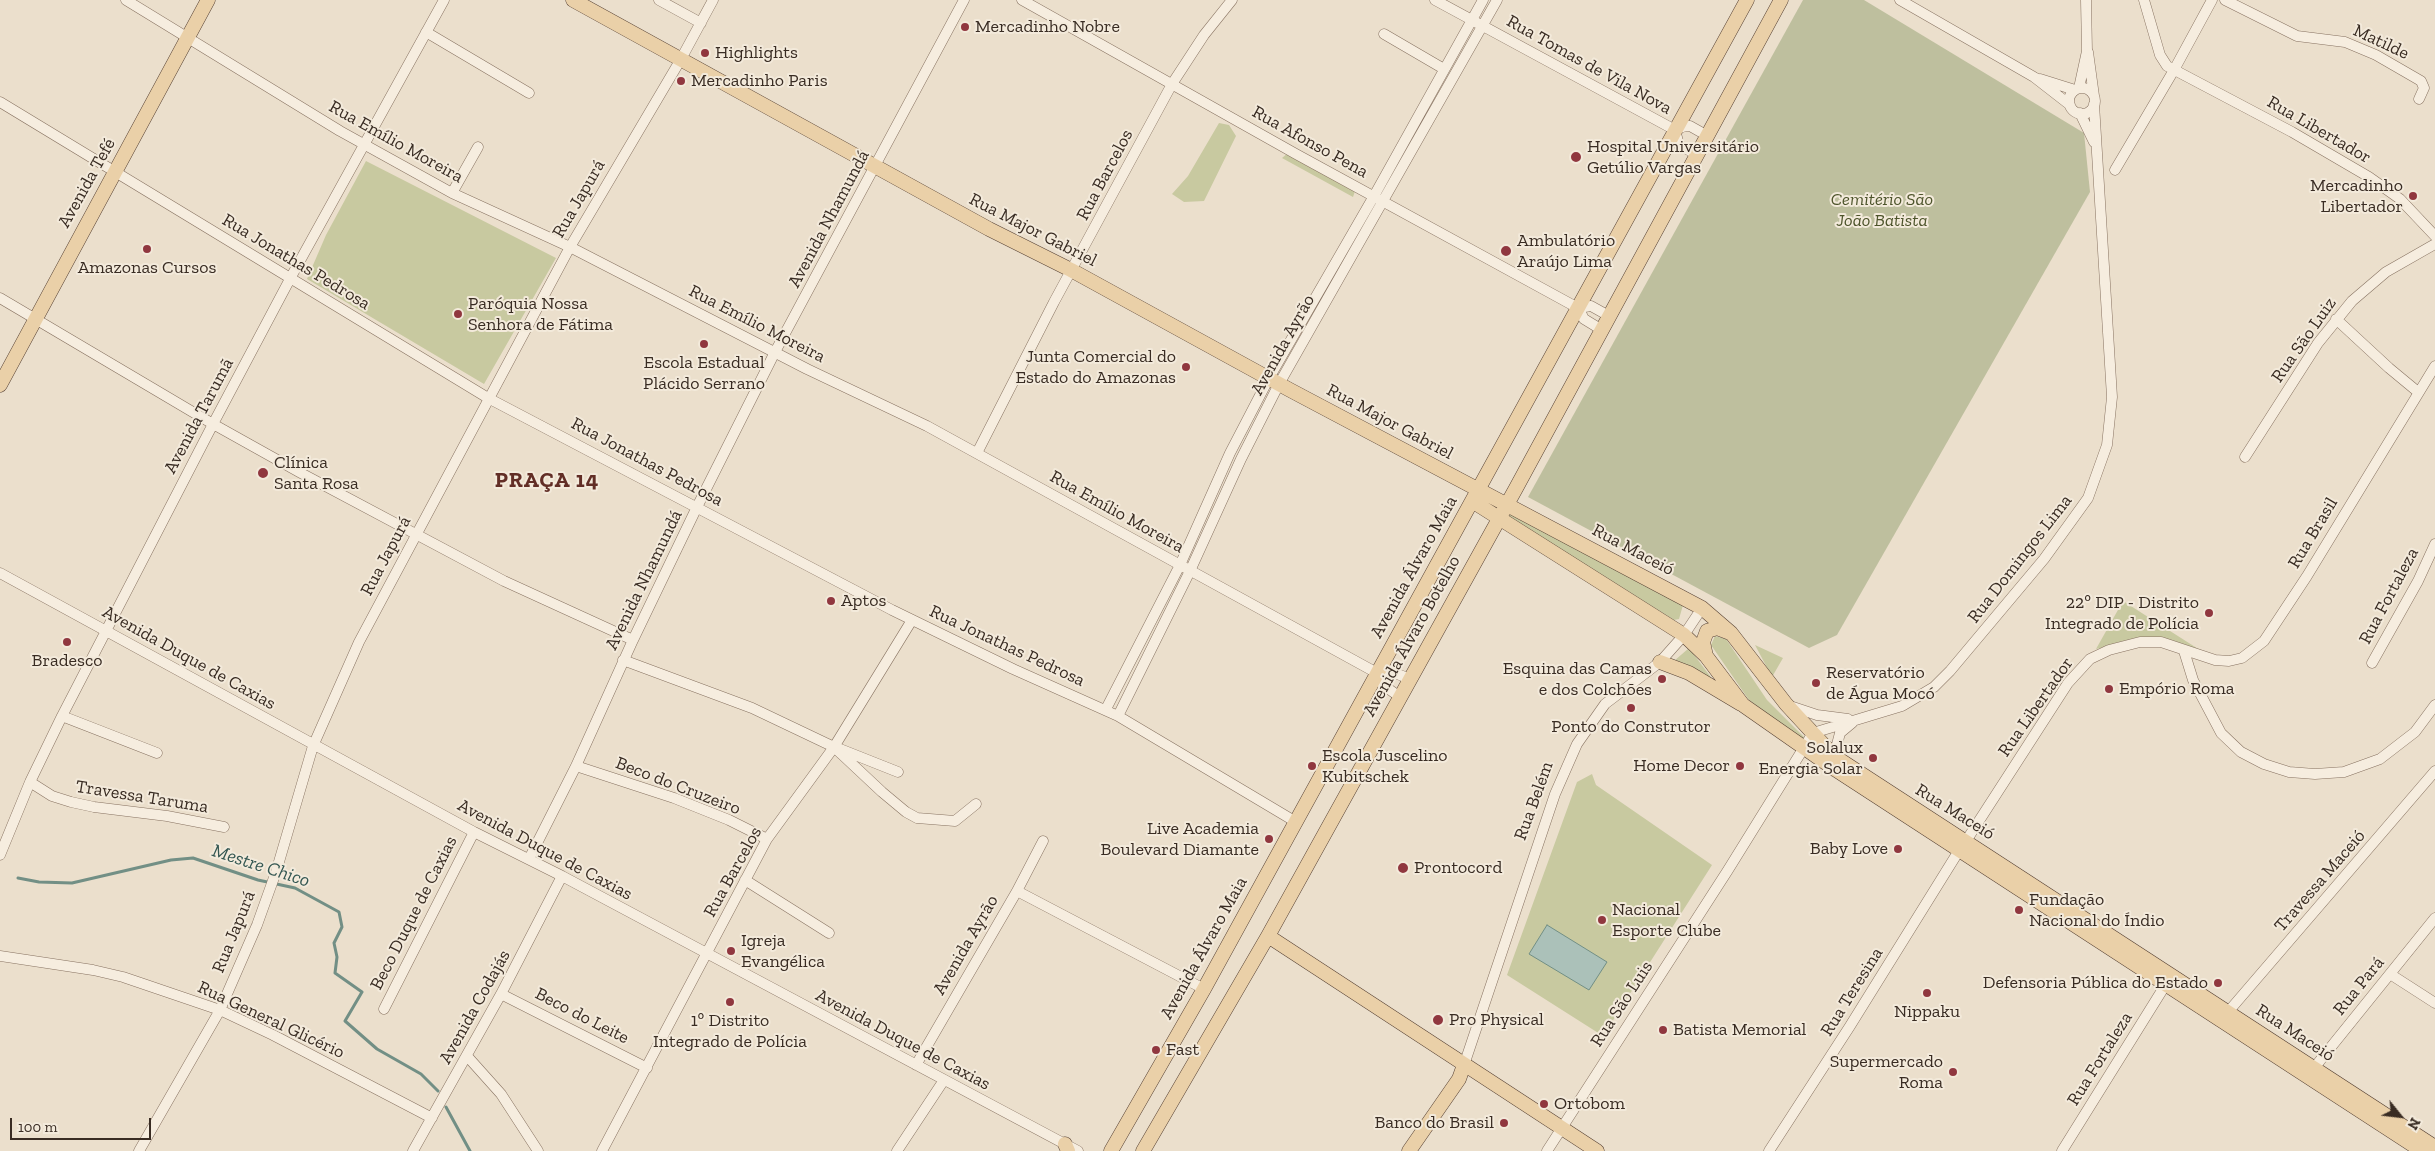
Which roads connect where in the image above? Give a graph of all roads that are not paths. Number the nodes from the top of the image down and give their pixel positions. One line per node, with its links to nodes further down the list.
1 (126, 0): 25 (street, Rua Emílio Moreira)
2 (208, 0): 25 (main road, Avenida Tefé)
3 (444, 0): 23 (street, Avenida Tarumã)
4 (573, 0): 27 (main road, Rua Major Gabriel)
5 (659, 0): 21 (street)
6 (713, 0): 21 (street, Rua Japurá)
7 (964, 0): 45 (street, Avenida Nhamundá)
8 (1232, 0): 31 (street, Rua Barcelos)
9 (1435, 0): 20 (street, Rua Tomas de Vila Nova)
10 (1483, 0): 20 (street, Avenida Ayrão)
11 (1497, 0): 22 (street, Avenida Ayrão)
12 (1746, 0): 39 (main road, Avenida Álvaro Maia)
13 (1781, 0): 40 (main road)
14 (1900, 0): 30 (street)
15 (2086, 0): 26 (street, Rua Domingos Lima)
16 (2144, 0): 29 (street)
17 (2212, 0): 29 (street)
18 (2225, 0): 34 (street, Matilde)
19 (1023, 1): 31 (street, Rua Afonso Pena)
20 (1472, 20): 22 (street, Rua Tomas de Vila Nova); 28 (street, Avenida Ayrão)
21 (701, 24): 27 (street, Rua Japurá)
22 (1483, 26): 39 (street, Rua Tomas de Vila Nova); 50 (street, Avenida Ayrão)
23 (426, 32): 33 (street); 41 (street, Avenida Tarumã)
24 (1384, 34): 28 (street)
25 (188, 38): 41 (street, Rua Emílio Moreira); 47 (main road, Avenida Tefé)
26 (2087, 52): 32 (street, Rua Domingos Lima); 35 (street, Rua Domingos Lima)
27 (681, 58): 45 (main road, Rua Major Gabriel); 53 (street, Rua Japurá)
28 (1444, 69): 49 (street, Avenida Ayrão)
29 (2174, 70): 46 (street); 51 (street, Rua Libertador)
30 (2034, 77): 32 (street); 37 (street)
31 (1172, 84): 49 (street, Rua Afonso Pena); 54 (street, Rua Barcelos)
32 (2077, 89): 35 (street); 37 (street)
33 (529, 93)
34 (2419, 99)
35 (2094, 100): 38 (street); 43 (street, Rua Domingos Lima)
36 (0, 102): 47 (street, Rua Jonathas Pedrosa)
37 (2070, 105): 38 (street)
38 (2080, 113): 43 (street, Rua Domingos Lima)
39 (1675, 130): 40 (street, Rua Tomas de Vila Nova); 44 (street, Rua Tomas de Vila Nova); 57 (main road, Avenida Álvaro Maia)
40 (1706, 135): 44 (main road, Avenida Álvaro Botelho)
41 (364, 144): 48 (street, Rua Emílio Moreira); 55 (street, Avenida Tarumã)
42 (478, 147): 48 (street)
43 (2097, 147): 103 (street, Rua Domingos Lima)
44 (1696, 154): 58 (main road, Avenida Álvaro Botelho)
45 (875, 166): 54 (main road, Rua Major Gabriel); 62 (street, Avenida Nhamundá)
46 (2114, 170)
47 (114, 172): 55 (street, Rua Jonathas Pedrosa); 59 (main road, Avenida Tefé)
48 (452, 193): 53 (street, Rua Emílio Moreira)
49 (1374, 196): 50 (street, Rua Afonso Pena); 65 (street, Avenida Ayrão)
50 (1384, 201): 57 (street, Rua Afonso Pena); 65 (street, Avenida Ayrão)
51 (2435, 236)
52 (2435, 244): 60 (street, Rua São Luiz)
53 (570, 247): 62 (street, Rua Emílio Moreira); 68 (street, Rua Japurá)
54 (1071, 270): 65 (main road, Rua Major Gabriel); 70 (street, Rua Barcelos)
55 (291, 277): 68 (street, Rua Jonathas Pedrosa); 69 (street, Avenida Tarumã)
56 (0, 298): 59 (street)
57 (1578, 308): 58 (street, Rua Afonso Pena); 61 (street, Rua Afonso Pena); 74 (main road, Avenida Álvaro Maia)
58 (1609, 316): 61 (main road, Avenida Álvaro Botelho)
59 (35, 319): 66 (main road, Avenida Tefé); 69 (street)
60 (2336, 319): 67 (street); 72 (street, Rua São Luiz)
61 (1602, 330): 75 (main road, Avenida Álvaro Botelho)
62 (775, 352): 70 (street, Rua Emílio Moreira); 76 (street, Avenida Nhamundá)
63 (2435, 366): 64 (street, Rua Brasil)
64 (2432, 378): 67 (street, Rua Brasil)
65 (1274, 381): 71 (street, Avenida Ayrão); 73 (street, Avenida Ayrão); 74 (main road, Rua Major Gabriel)
66 (0, 384)
67 (2418, 392): 89 (street, Rua Brasil)
68 (488, 398): 76 (street, Rua Jonathas Pedrosa); 78 (street, Rua Japurá)
69 (213, 424): 78 (street); 85 (street, Avenida Tarumã)
70 (977, 453): 80 (street, Rua Emílio Moreira)
71 (1230, 453): 73 (street); 80 (street, Avenida Ayrão)
72 (2245, 457)
73 (1241, 458): 81 (street, Avenida Ayrão)
74 (1475, 495): 75 (main road, Rua Maceió); 77 (main road, Rua Maceió); 94 (main road, Avenida Álvaro Maia)
75 (1507, 504): 77 (main road, Avenida Álvaro Botelho); 83 (main road, Rua Maceió)
76 (697, 506): 84 (street, Rua Jonathas Pedrosa); 88 (street, Avenida Nhamundá)
77 (1500, 517): 87 (main road, Rua Maceió); 95 (main road, Avenida Álvaro Botelho)
78 (416, 534): 88 (street); 105 (street, Rua Japurá)
79 (2435, 544): 93 (street, Rua Fortaleza)
80 (1180, 566): 81 (street, Rua Emílio Moreira); 100 (street, Avenida Ayrão)
81 (1190, 571): 94 (street, Rua Emílio Moreira); 102 (street, Avenida Ayrão)
82 (0, 573): 85 (street, Avenida Duque de Caxias)
83 (1702, 608): 86 (main road, Rua Maceió); 87 (street, Rua Belém)
84 (912, 620): 100 (street, Rua Jonathas Pedrosa); 106 (street, Rua Barcelos)
85 (107, 631): 101 (street, Avenida Tarumã); 105 (street, Avenida Duque de Caxias)
86 (1730, 633): 90 (main road); 97 (main road, Rua Maceió)
87 (1684, 635): 90 (main road, Rua Maceió); 92 (street, Rua Belém)
88 (633, 640): 91 (street, Avenida Nhamundá)
89 (2184, 651): 98 (street); 120 (street, Rua Libertador)
90 (1706, 656): 99 (main road, Rua Maceió)
91 (623, 660): 106 (street); 110 (street, Avenida Nhamundá)
92 (1660, 662): 99 (main road); 141 (street, Rua Belém)
93 (2372, 663)
94 (1377, 673): 95 (street, Rua Emílio Moreira); 96 (street, Rua Emílio Moreira); 115 (main road, Avenida Álvaro Maia)
95 (1410, 679): 96 (main road, Avenida Álvaro Botelho)
96 (1400, 697): 128 (main road, Avenida Álvaro Botelho)
97 (1786, 704): 103 (street, Rua Domingos Lima); 104 (main road, Rua Maceió)
98 (2435, 705)
99 (1743, 706): 107 (main road, Rua Maceió)
100 (1106, 710): 102 (street, Rua Jonathas Pedrosa)
101 (62, 716): 108 (street); 113 (street, Avenida Tarumã)
102 (1118, 716): 115 (street, Rua Jonathas Pedrosa)
103 (1859, 718): 104 (street, Rua Domingos Lima); 109 (street, Rua Domingos Lima)
104 (1813, 733): 107 (street); 109 (main road, Rua Maceió)
105 (313, 746): 117 (street, Avenida Duque de Caxias); 137 (street, Rua Japurá)
106 (834, 747): 112 (street); 114 (street); 118 (street, Rua Barcelos)
107 (1803, 748): 120 (main road, Rua Maceió); 146 (street, Rua São Luis)
108 (157, 753)
109 (1834, 756): 120 (main road, Rua Maceió)
110 (576, 766): 118 (street, Beco do Cruzeiro); 122 (street, Avenida Nhamundá)
111 (2435, 771): 138 (street, Travessa Maceió)
112 (898, 772)
113 (30, 782): 116 (street, Travessa Taruma); 121 (street, Avenida Tarumã)
114 (976, 804)
115 (1296, 822): 133 (main road, Avenida Álvaro Maia)
116 (224, 827)
117 (474, 832): 122 (street, Avenida Duque de Caxias); 136 (street, Beco Duque de Caxias)
118 (767, 839): 124 (street, Rua Barcelos)
119 (1043, 841): 125 (street, Avenida Ayrão)
120 (1963, 845): 132 (main road, Rua Maceió); 138 (main road, Rua Maceió); 160 (street, Rua Teresina)
121 (0, 856)
122 (529, 859): 123 (street, Avenida Duque de Caxias)
123 (562, 876): 129 (street, Avenida Duque de Caxias); 134 (street, Avenida Codajás)
124 (745, 880): 127 (street); 129 (street, Rua Barcelos)
125 (1016, 892): 133 (street); 140 (street, Avenida Ayrão)
126 (2435, 918): 131 (street, Rua Pará)
127 (829, 933)
128 (1268, 936): 141 (main road); 156 (main road, Avenida Álvaro Botelho)
129 (707, 954): 140 (street, Avenida Duque de Caxias); 142 (street, Rua Barcelos)
130 (0, 956): 137 (street, Rua General Glicério)
131 (2390, 974): 135 (street); 143 (street, Rua Pará)
132 (2166, 984): 143 (main road, Rua Maceió); 161 (street, Rua Fortaleza)
133 (1204, 989): 155 (main road, Avenida Álvaro Maia)
134 (502, 994): 139 (street, Avenida Codajás); 142 (street, Beco do Leite)
135 (2435, 1003)
136 (384, 1009)
137 (220, 1010): 145 (street, Rua General Glicério); 149 (street, Rua Japurá)
138 (2228, 1012): 143 (main road, Rua Maceió)
139 (466, 1056): 145 (street, Avenida Codajás); 151 (street)
140 (916, 1065): 144 (street, Avenida Duque de Caxias)
141 (1464, 1065): 146 (main road); 157 (main road, Rua Belém)
142 (647, 1068): 152 (street, Rua Barcelos)
143 (2311, 1071): 148 (main road, Rua Maceió); 162 (main road, Rua Maceió)
144 (944, 1080): 147 (street, Avenida Duque de Caxias); 153 (street)
145 (432, 1118): 150 (street, Avenida Codajás)
146 (1561, 1129): 158 (street, Rua São Luis); 159 (main road)
147 (1066, 1147): 154 (street, Avenida Duque de Caxias)
148 (2435, 1147)
149 (139, 1151)
150 (413, 1151)
151 (538, 1151)
152 (602, 1151)
153 (897, 1151)
154 (1078, 1151)
155 (1111, 1151)
156 (1143, 1151)
157 (1409, 1151)
158 (1547, 1151)
159 (1597, 1151)
160 (1769, 1151)
161 (2062, 1151)
162 (2422, 1151)

